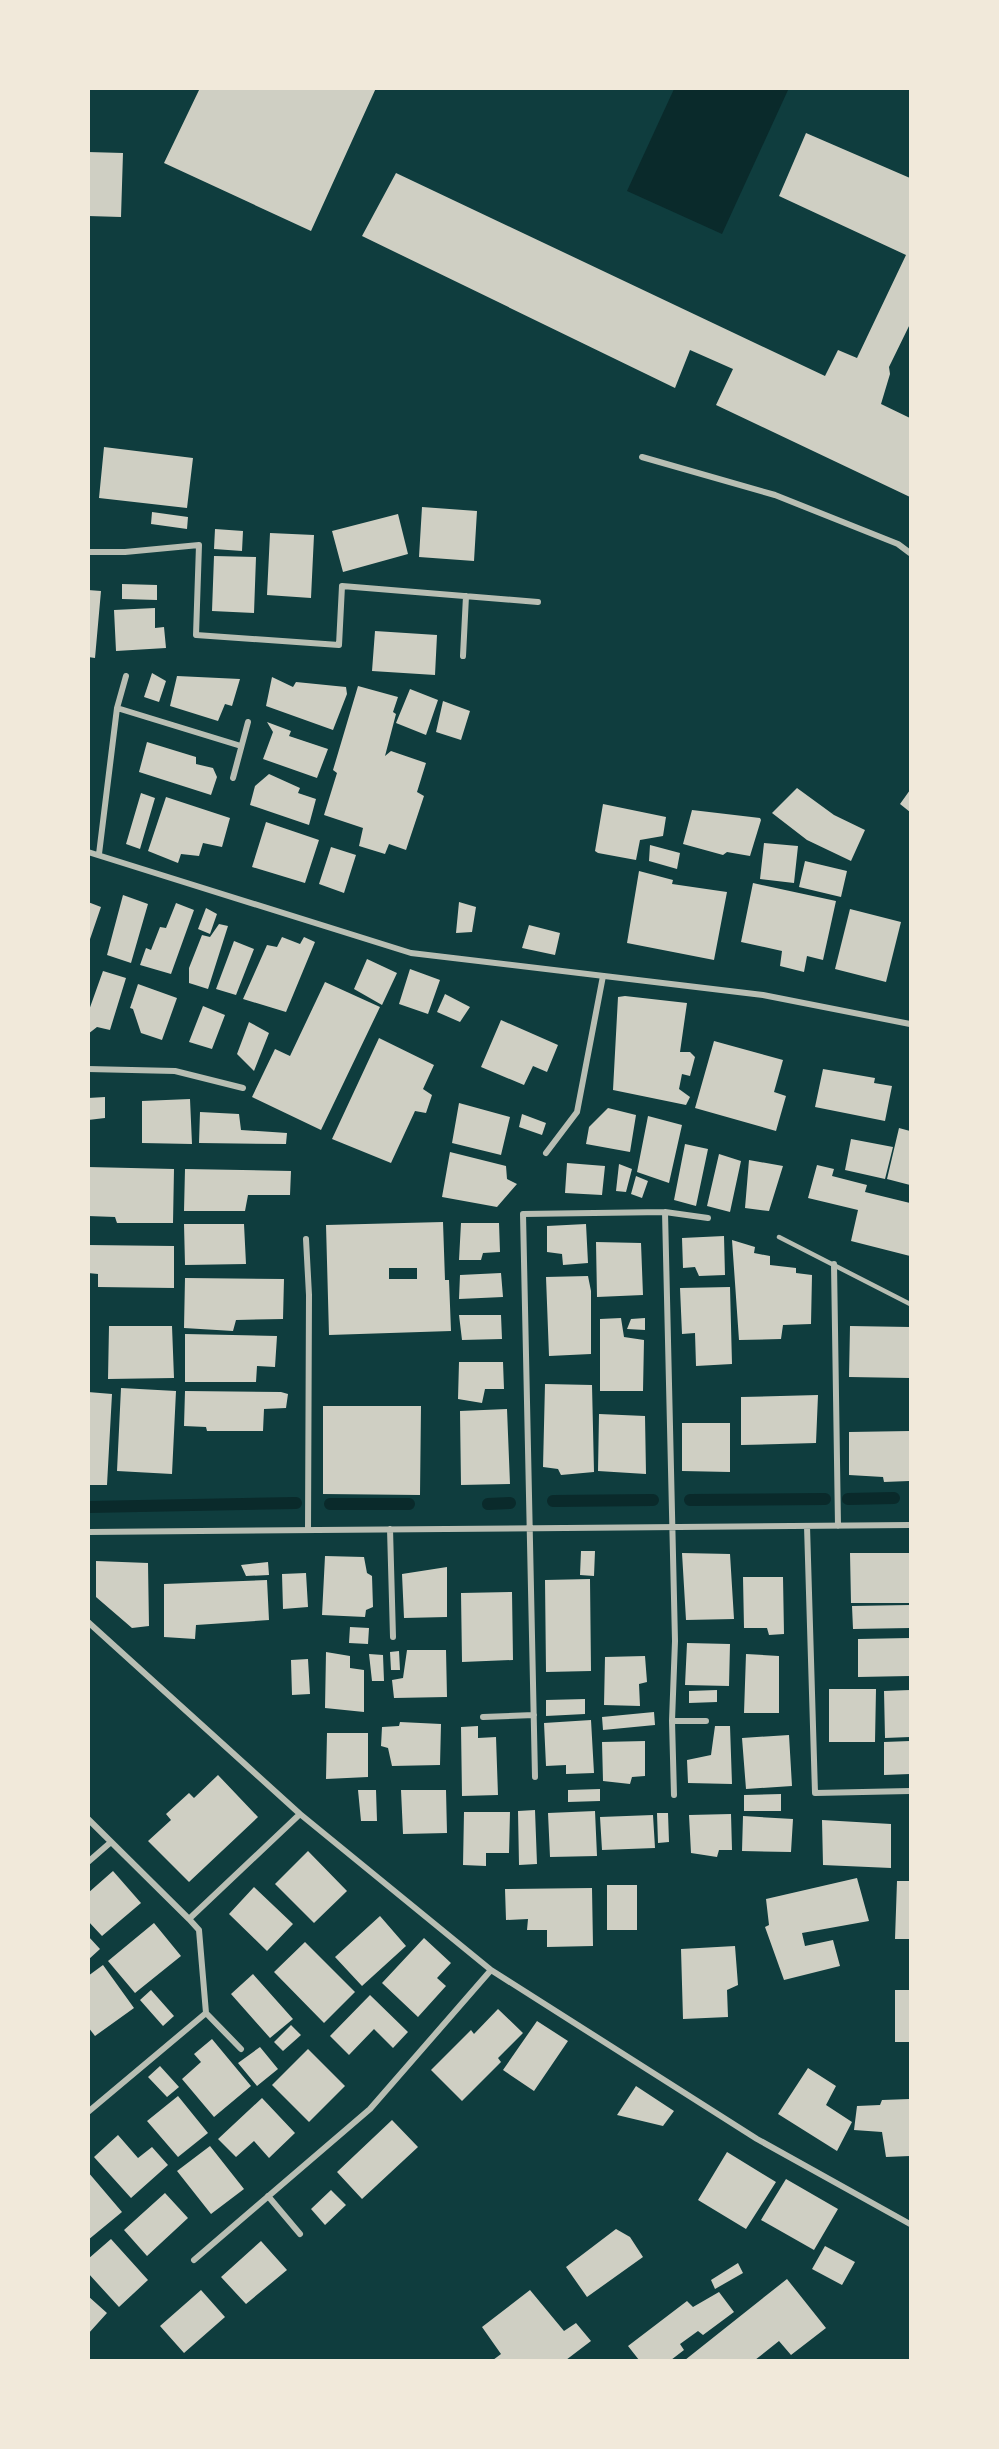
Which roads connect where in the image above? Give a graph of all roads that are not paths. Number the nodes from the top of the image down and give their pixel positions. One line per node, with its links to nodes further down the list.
1 (642, 457): 3 (street)
2 (88, 552): 4 (street)
3 (910, 553)
4 (466, 596): 5 (street); 6 (street)
5 (538, 602)
6 (463, 656)
7 (126, 676): 8 (street)
8 (117, 708): 10 (street); 13 (street)
9 (248, 722): 10 (street)
10 (241, 746): 11 (street)
11 (233, 778)
12 (88, 852): 13 (street)
13 (99, 854): 14 (street)
14 (603, 976): 15 (street); 18 (street)
15 (910, 1024)
16 (88, 1069): 17 (street)
17 (243, 1088)
18 (546, 1153)
19 (665, 1212): 20 (street); 28 (street); 29 (street)
20 (708, 1218)
21 (779, 1237): 23 (lane)
22 (306, 1239): 31 (street)
23 (834, 1264): 24 (lane); 27 (street)
24 (910, 1304)
25 (910, 1525): 27 (street)
26 (807, 1526): 27 (street); 29 (street); 40 (street)
27 (838, 1526)
28 (530, 1528): 29 (street); 30 (street); 35 (street)
29 (672, 1528): 37 (street)
30 (390, 1529): 31 (street); 34 (street)
31 (308, 1530): 32 (street)
32 (88, 1532)
33 (88, 1622): 42 (street)
34 (393, 1637)
35 (534, 1715): 36 (street); 39 (street)
36 (483, 1717)
37 (672, 1721): 38 (street); 41 (street)
38 (706, 1721)
39 (535, 1777)
40 (910, 1791)
41 (674, 1795)
42 (300, 1815): 46 (street); 47 (street)
43 (88, 1819): 44 (street)
44 (111, 1842): 45 (street); 46 (street)
45 (88, 1862)
46 (189, 1919): 48 (street)
47 (491, 1970): 51 (street); 52 (street)
48 (206, 2013): 49 (street); 50 (street)
49 (241, 2049)
50 (88, 2112)
51 (268, 2196): 53 (street); 54 (street)
52 (910, 2224)
53 (300, 2234)
54 (194, 2260)

